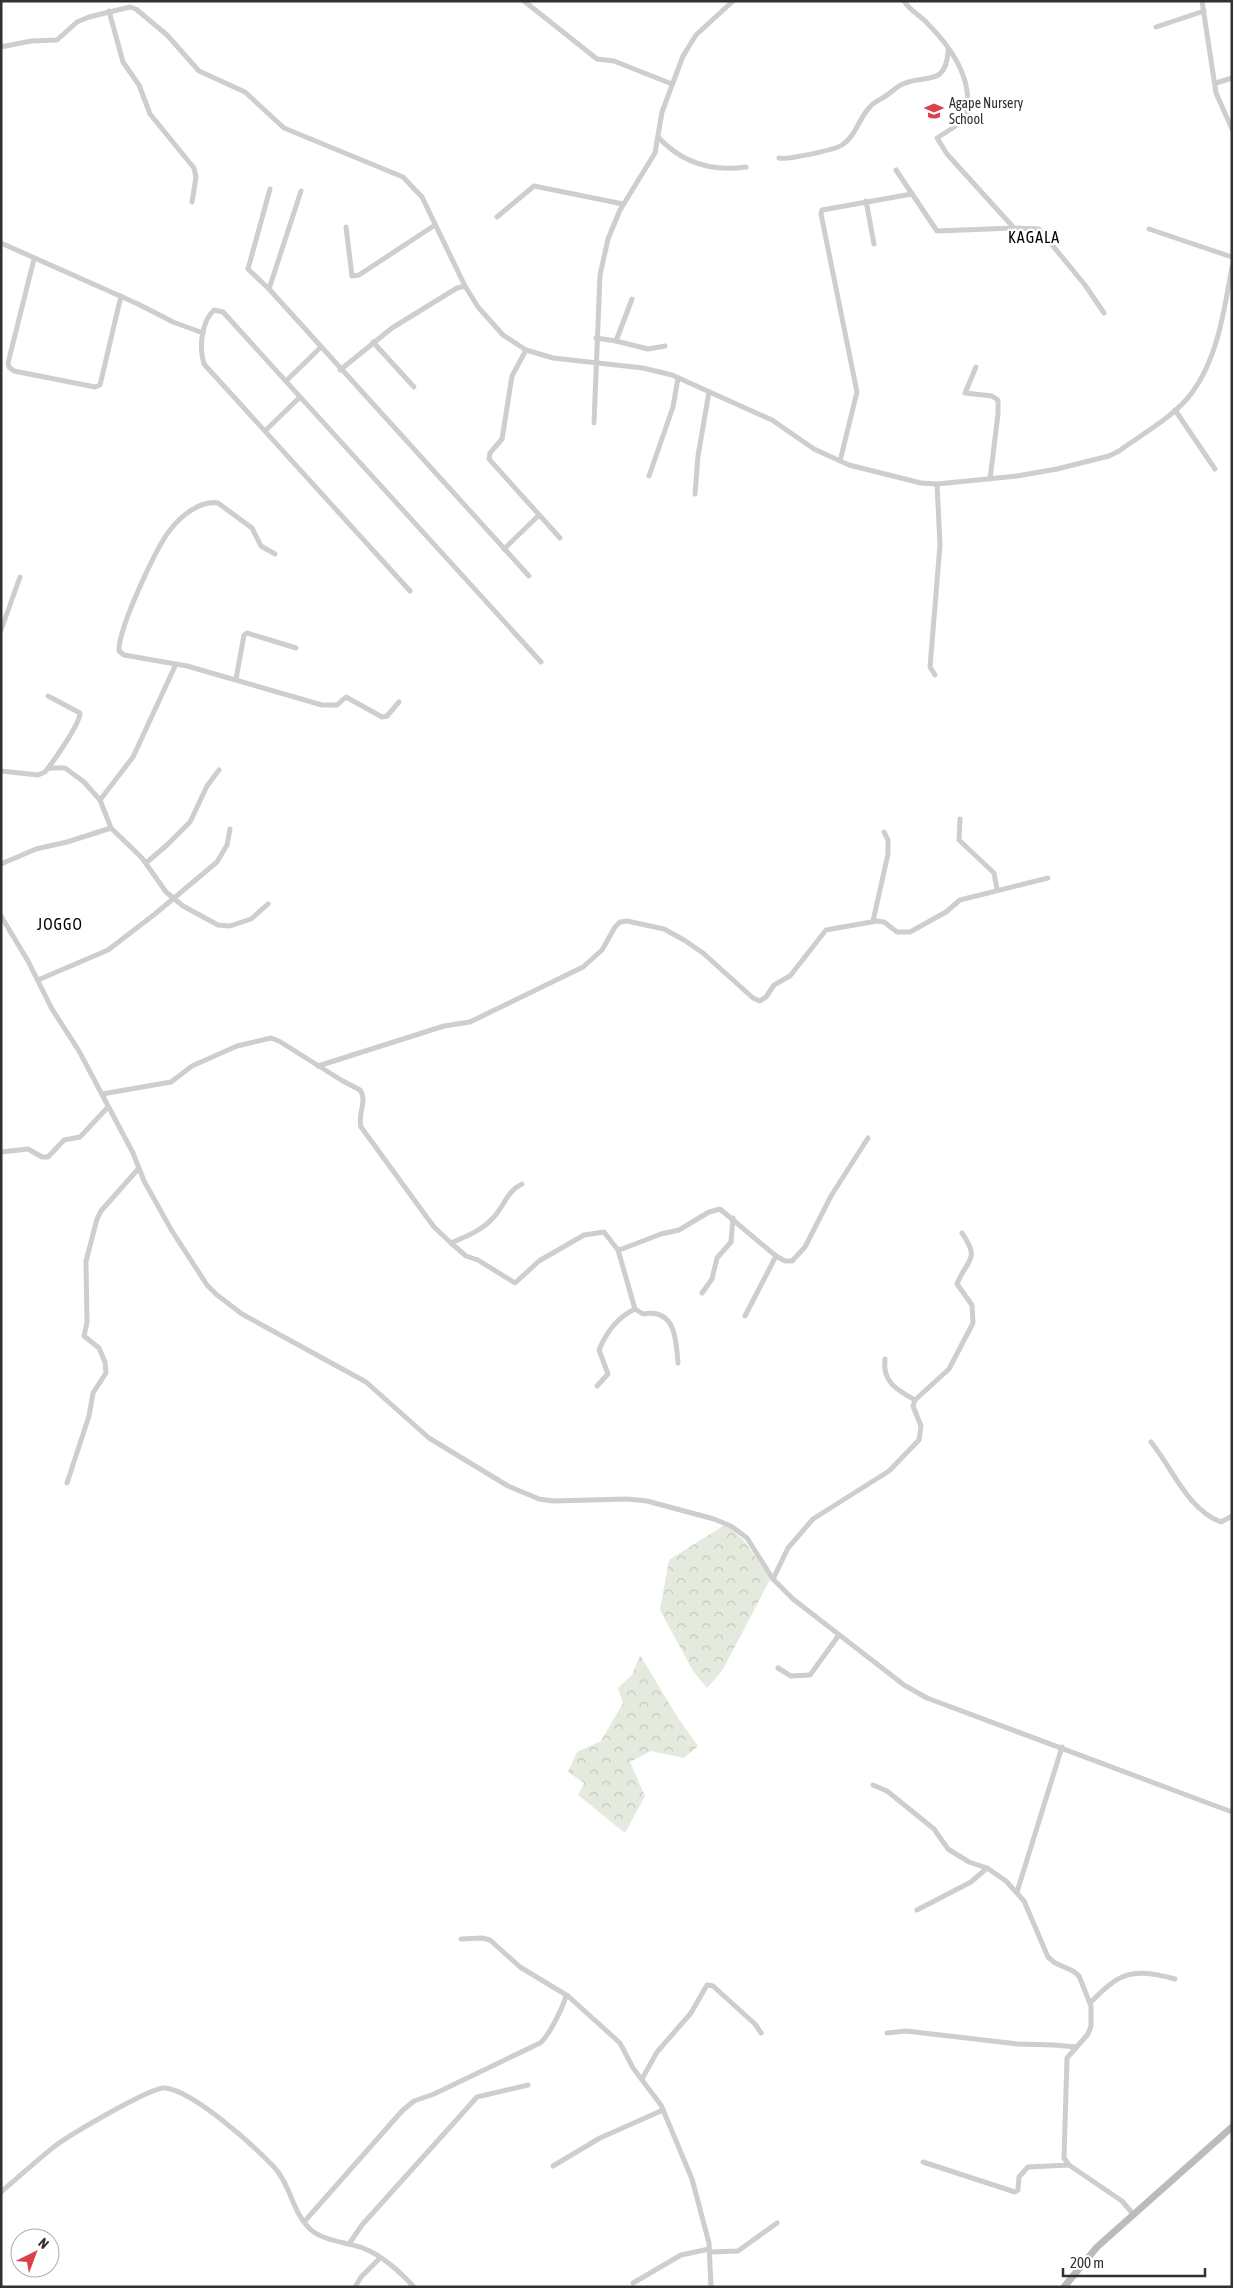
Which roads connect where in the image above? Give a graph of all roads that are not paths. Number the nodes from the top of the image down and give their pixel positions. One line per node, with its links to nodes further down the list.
1 (524, 1): 12 (street)
2 (733, 1): 12 (street)
3 (904, 1): 9 (street)
4 (1202, 1): 6 (street)
5 (109, 11): 8 (street); 22 (street); 25 (street)
6 (1204, 11): 7 (street); 11 (street)
7 (1156, 27)
8 (1, 47)
9 (948, 50): 15 (street); 27 (street)
10 (1232, 78): 11 (street)
11 (1216, 83): 13 (street)
12 (672, 84): 14 (street)
13 (1232, 129)
14 (658, 137): 16 (street); 23 (street)
15 (779, 158)
16 (746, 167)
17 (896, 170): 20 (street)
18 (270, 189): 35 (street)
19 (301, 191): 35 (street)
20 (912, 194): 21 (street); 27 (street)
21 (866, 201): 30 (street); 57 (street)
22 (192, 202)
23 (623, 204): 24 (street); 40 (street)
24 (497, 217)
25 (435, 225): 26 (street); 34 (street)
26 (346, 227)
27 (1014, 228): 38 (street)
28 (1149, 229): 31 (street)
29 (1, 243): 32 (street)
30 (874, 244)
31 (1232, 257)
32 (34, 258): 36 (street); 36 (street)
33 (1232, 267): 54 (street)
34 (465, 286): 42 (street); 45 (street)
35 (269, 289): 44 (street)
36 (121, 296): 39 (street)
37 (632, 299): 41 (street)
38 (1104, 313)
39 (203, 333): 50 (street); 56 (street)
40 (596, 338): 41 (street); 46 (street)
41 (616, 341): 43 (street)
42 (373, 342): 48 (street); 51 (street)
43 (666, 346)
44 (320, 348): 48 (street); 50 (street)
45 (526, 350): 46 (street); 63 (street)
46 (595, 362): 49 (street); 55 (street)
47 (976, 368): 60 (street)
48 (340, 370): 65 (street)
49 (678, 378): 52 (street); 59 (street)
50 (286, 381): 53 (street)
51 (414, 387)
52 (709, 392): 57 (street); 62 (street)
53 (300, 398): 56 (street); 72 (street)
54 (1175, 410): 58 (street); 60 (street)
55 (594, 423)
56 (266, 430): 69 (street)
57 (840, 461): 61 (street)
58 (1215, 469)
59 (649, 476)
60 (990, 479): 61 (street)
61 (937, 484): 74 (street)
62 (695, 494)
63 (539, 515): 64 (street); 65 (street)
64 (560, 538)
65 (504, 549): 67 (street)
66 (275, 554): 73 (street)
67 (529, 576)
68 (20, 577): 70 (street)
69 (410, 591)
70 (1, 630)
71 (296, 648): 75 (street)
72 (541, 662)
73 (176, 664): 75 (street); 81 (street)
74 (935, 675)
75 (236, 680): 77 (street)
76 (48, 696): 78 (street)
77 (399, 702)
78 (48, 768): 80 (street); 81 (street)
79 (219, 770): 86 (street)
80 (1, 771)
81 (100, 800): 83 (street)
82 (960, 819): 89 (street)
83 (111, 828): 86 (street); 87 (street)
84 (230, 829): 90 (street)
85 (884, 832): 93 (street)
86 (146, 863): 90 (street)
87 (1, 864)
88 (1048, 878): 89 (street)
89 (997, 889): 93 (street)
90 (174, 899): 91 (street); 94 (street)
91 (268, 904)
92 (1, 916): 94 (street)
93 (873, 921): 95 (street)
94 (38, 980): 96 (street)
95 (318, 1066): 96 (street); 104 (street)
96 (102, 1094): 97 (street)
97 (108, 1107): 99 (street); 100 (street)
98 (868, 1138): 106 (street)
99 (1, 1152)
100 (139, 1168): 115 (street); 117 (street)
101 (522, 1184): 104 (street)
102 (733, 1218): 105 (street); 106 (street); 107 (street)
103 (962, 1233): 113 (street)
104 (450, 1244): 105 (street)
105 (618, 1250): 108 (street)
106 (776, 1256): 109 (street)
107 (702, 1293)
108 (635, 1308): 111 (street); 112 (street)
109 (745, 1316)
110 (885, 1359): 113 (street)
111 (678, 1363)
112 (597, 1386)
113 (915, 1400): 117 (street)
114 (1151, 1442): 116 (street)
115 (67, 1482)
116 (1232, 1516)
117 (773, 1579): 118 (street)
118 (839, 1635): 119 (street); 120 (street)
119 (778, 1668)
120 (1062, 1747): 122 (street); 124 (street)
121 (873, 1785): 123 (street)
122 (1232, 1812)
123 (988, 1868): 124 (street); 125 (street)
124 (1017, 1892): 129 (street)
125 (917, 1910)
126 (461, 1939): 128 (street)
127 (1175, 1979): 129 (street)
128 (566, 1996): 133 (street); 142 (street)
129 (1090, 2002): 132 (street)
130 (760, 2033): 133 (street)
131 (887, 2033): 132 (street)
132 (1076, 2047): 138 (street)
133 (642, 2079): 135 (street)
134 (528, 2085): 144 (street)
135 (663, 2110): 139 (street); 145 (street)
136 (1232, 2127): 141 (street)
137 (923, 2162): 138 (street)
138 (1069, 2165): 141 (street)
139 (553, 2166)
140 (1, 2192): 142 (street)
141 (1134, 2215): 151 (street)
142 (304, 2222): 144 (street)
143 (777, 2223): 145 (street)
144 (349, 2244): 146 (street)
145 (710, 2250): 147 (street); 150 (street)
146 (380, 2258): 148 (street); 149 (street)
147 (633, 2283)
148 (355, 2287)
149 (414, 2287)
150 (711, 2287)
151 (1064, 2287)

